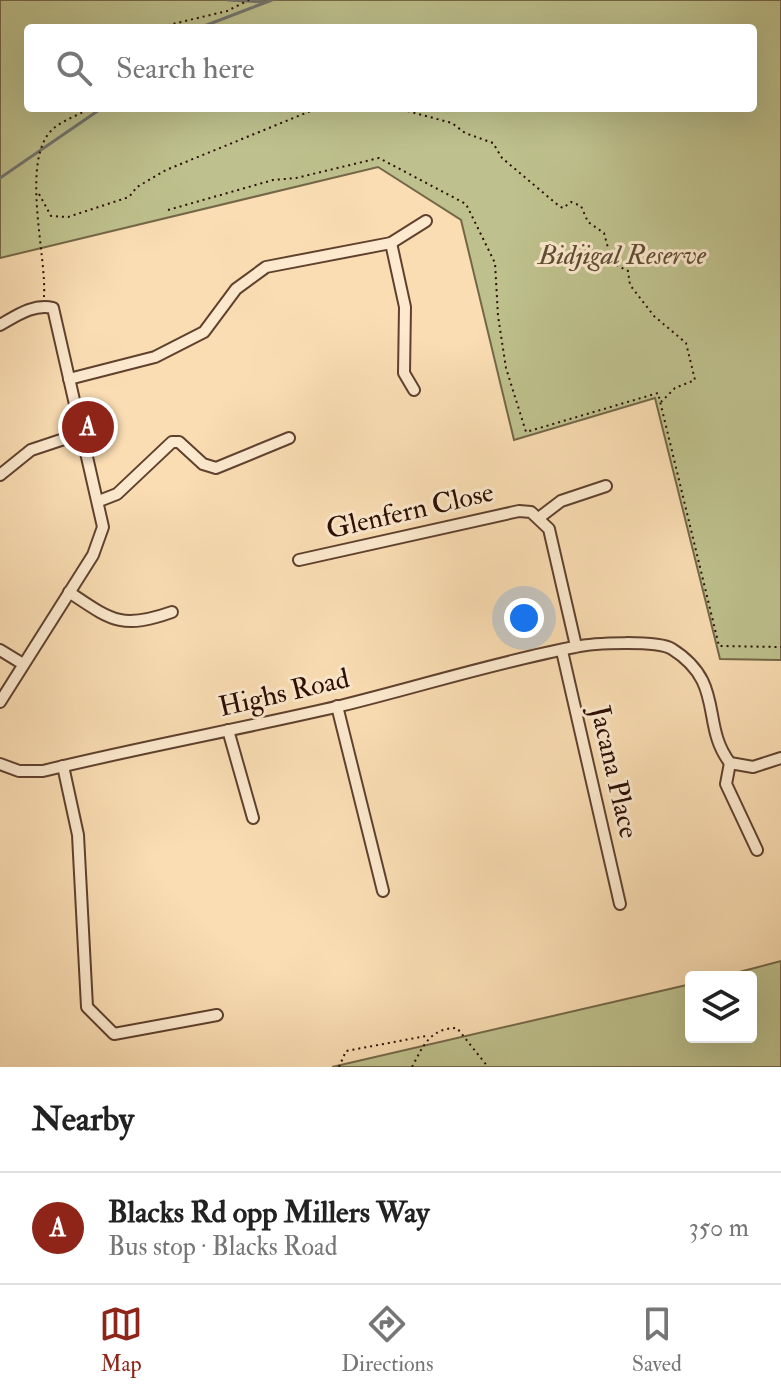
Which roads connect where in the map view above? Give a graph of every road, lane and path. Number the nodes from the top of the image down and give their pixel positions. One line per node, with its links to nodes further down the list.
1 (249, 0): 2 (path)
2 (173, 24)
3 (84, 112): 6 (path)
4 (308, 112): 6 (path)
5 (411, 112): 14 (path)
6 (39, 194): 10 (path)
7 (168, 210): 14 (path)
8 (426, 221): 9 (street)
9 (391, 243): 12 (street); 13 (street)
10 (48, 307): 11 (street); 12 (street)
11 (0, 325)
12 (69, 379): 15 (street)
13 (414, 390)
14 (660, 403): 25 (path)
15 (82, 433): 17 (street); 19 (street)
16 (289, 438): 19 (street)
17 (0, 475)
18 (606, 486): 20 (street)
19 (99, 501): 22 (street)
20 (540, 517): 21 (street, Glenfern Close); 24 (street)
21 (299, 560)
22 (69, 592): 23 (street); 28 (street)
23 (172, 612)
24 (576, 646): 27 (street, Highs Road); 33 (street)
25 (781, 647)
26 (0, 650): 28 (street)
27 (562, 651): 30 (street, Highs Road); 39 (street, Jacana Place)
28 (23, 664): 29 (street)
29 (0, 702)
30 (337, 706): 31 (street, Highs Road); 38 (street)
31 (228, 730): 35 (street, Highs Road); 36 (street)
32 (781, 758): 33 (street)
33 (730, 763): 37 (street)
34 (0, 764): 35 (street, Highs Road)
35 (63, 766): 40 (street)
36 (253, 818)
37 (757, 850)
38 (383, 891)
39 (620, 904)
40 (217, 1015)
41 (429, 1036): 42 (path); 43 (path); 44 (path)
42 (339, 1067)
43 (412, 1067)
44 (488, 1067)

